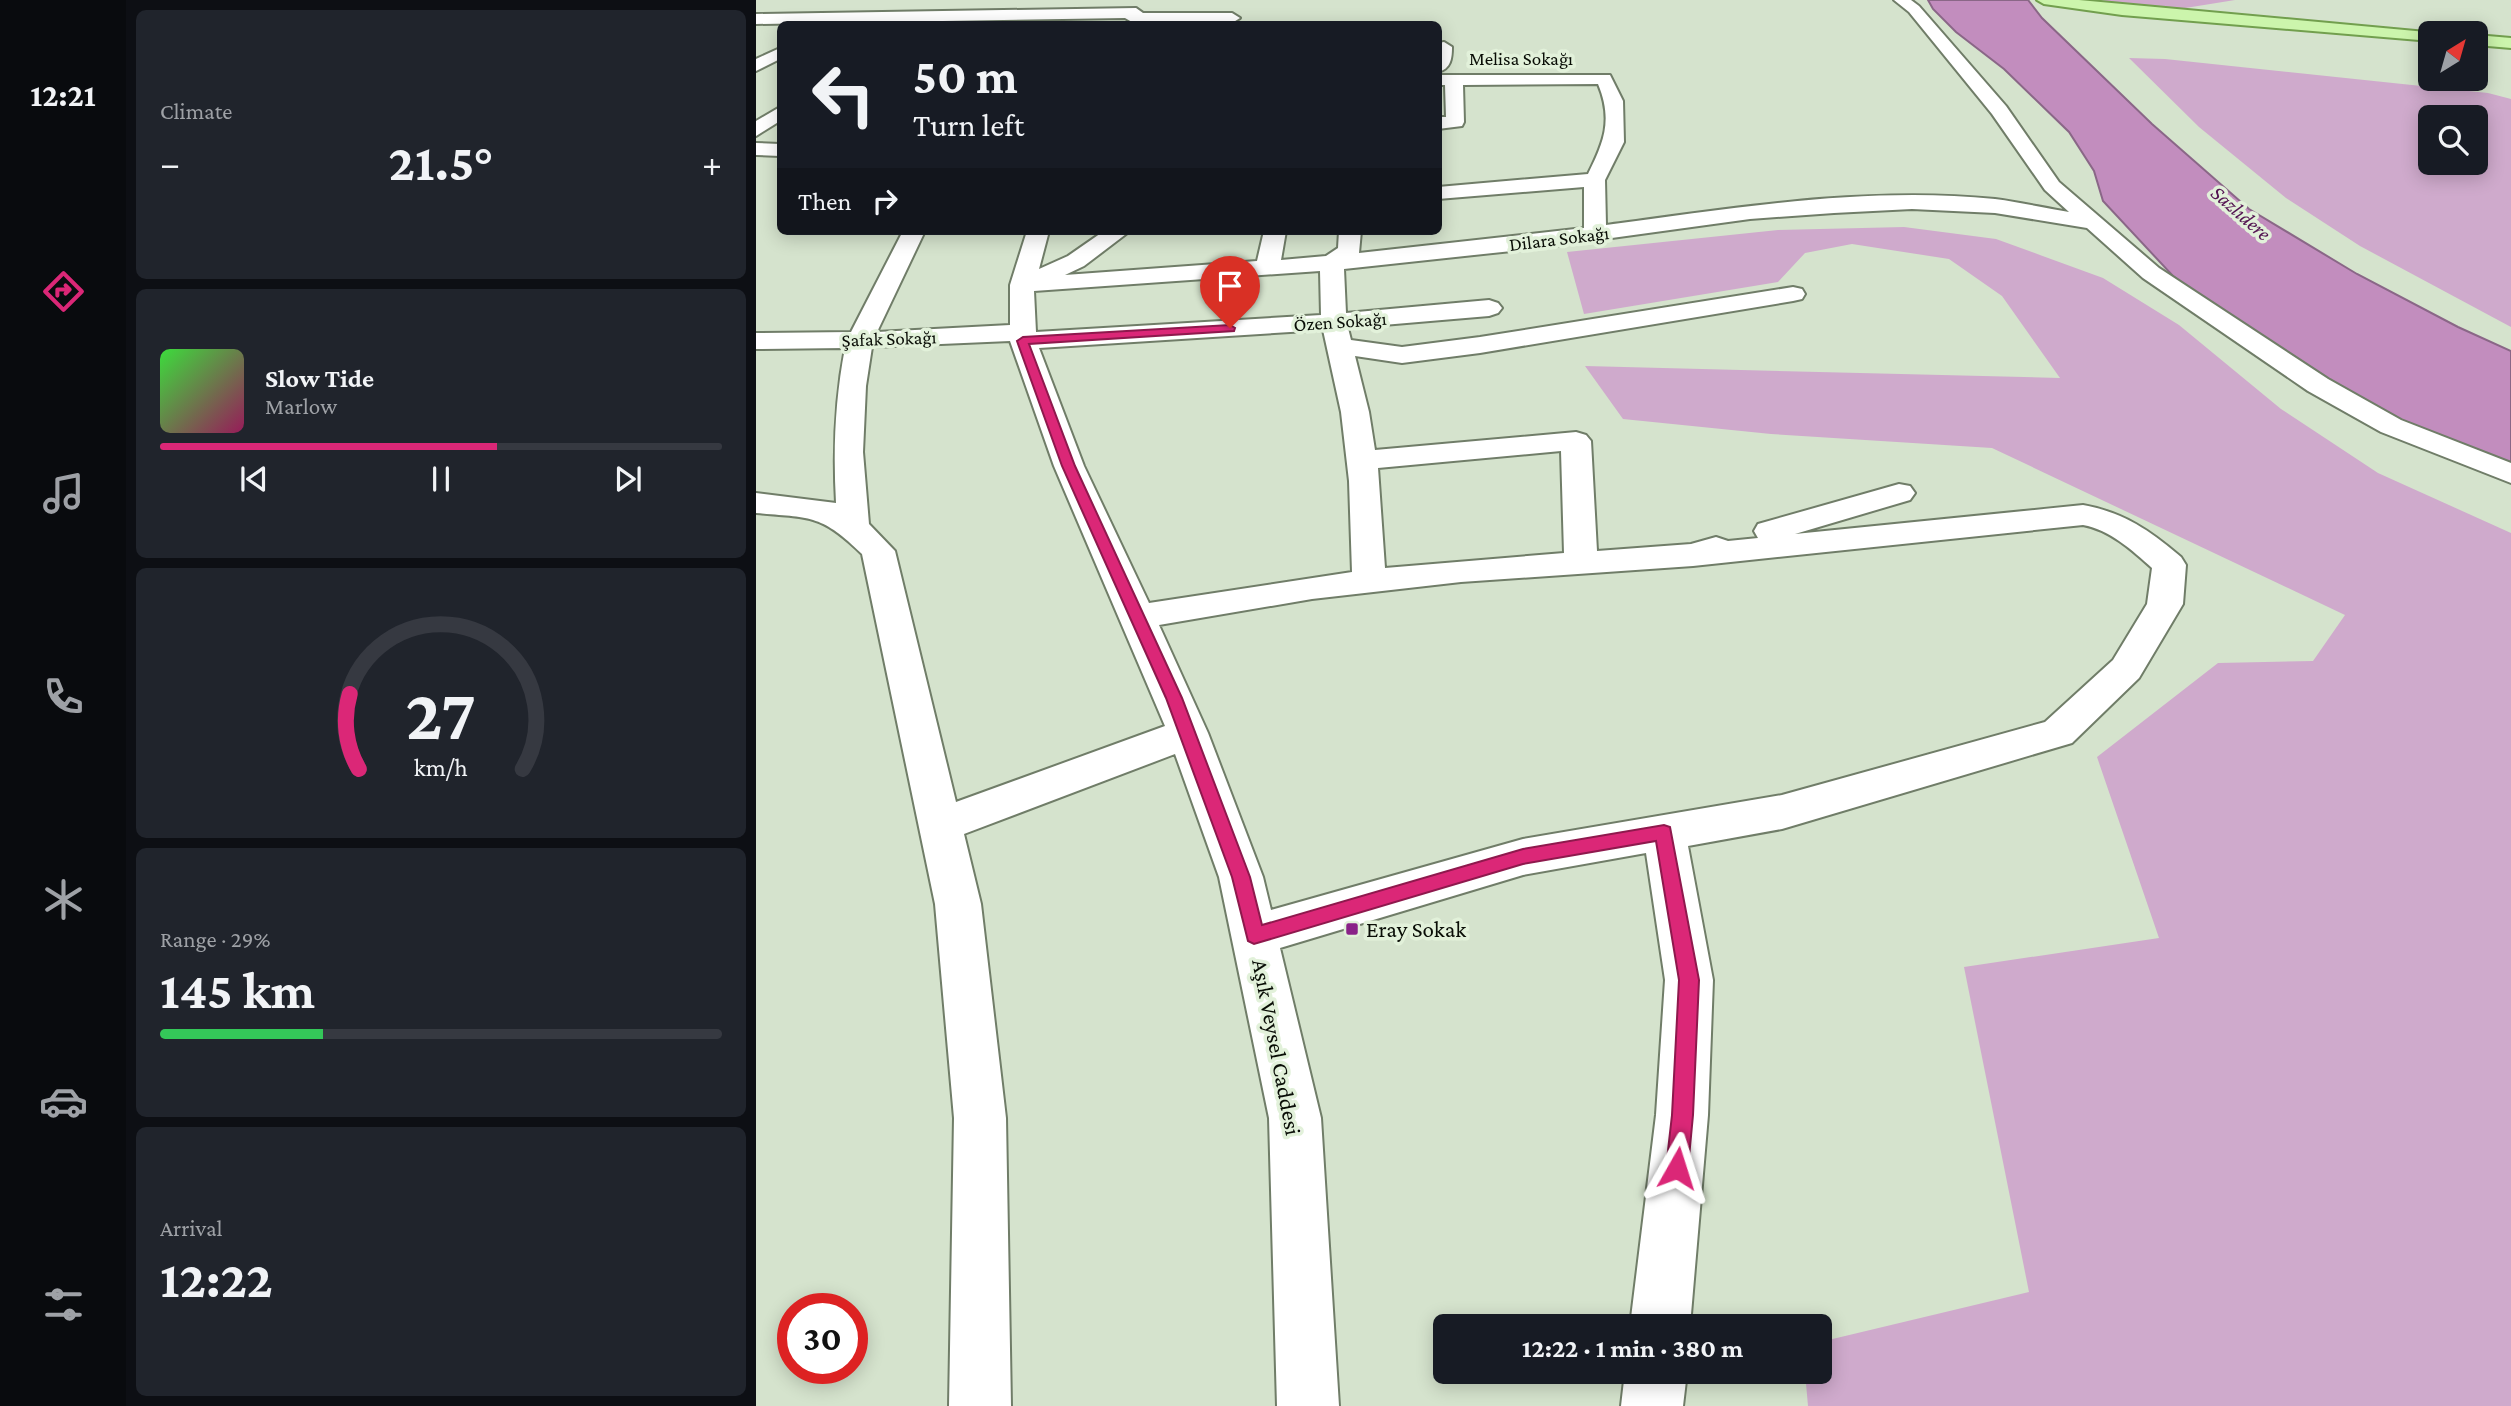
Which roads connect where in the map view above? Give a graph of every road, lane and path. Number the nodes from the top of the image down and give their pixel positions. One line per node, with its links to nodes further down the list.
1 (884, 0): 14 (street)
2 (941, 0): 12 (street)
3 (1038, 0): 13 (street)
4 (1149, 0): 10 (street)
5 (1901, 0): 30 (street)
6 (2044, 0): 15 (main road)
7 (774, 5): 8 (street)
8 (756, 14)
9 (1234, 16): 10 (street)
10 (1131, 18): 13 (street)
11 (756, 19): 14 (street)
12 (909, 20): 13 (street); 14 (street)
13 (1012, 20)
14 (843, 21)
15 (2418, 35)
16 (2488, 41): 17 (main road)
17 (2511, 43)
18 (1444, 47): 20 (street)
19 (777, 56): 21 (street)
20 (1442, 62)
21 (756, 66)
22 (1446, 80): 24 (street); 28 (street, Melisa Sokağı)
23 (777, 115): 25 (street)
24 (1442, 123)
25 (756, 130)
26 (756, 149): 27 (street)
27 (777, 150)
28 (1595, 180): 29 (street); 31 (street)
29 (1442, 193)
30 (2095, 223): 31 (street, Dilara Sokağı); 47 (street)
31 (1595, 233): 37 (street, Dilara Sokağı)
32 (912, 235): 44 (street)
33 (1037, 235): 39 (street, Aşık Veysel Caddesi)
34 (1113, 235): 39 (street)
35 (1274, 235): 38 (street)
36 (1350, 235): 37 (street)
37 (1332, 263): 38 (street, Dilara Sokağı); 42 (street)
38 (1267, 269): 39 (street, Dilara Sokağı)
39 (1022, 285): 43 (street, Aşık Veysel Caddesi)
40 (1793, 295): 42 (street)
41 (1489, 308): 42 (street, Özen Sokağı)
42 (1336, 334): 43 (street, Özen Sokağı); 46 (street)
43 (1022, 336): 44 (street, Şafak Sokağı); 54 (street, Aşık Veysel Caddesi)
44 (860, 340): 45 (street, Şafak Sokağı); 50 (street)
45 (756, 341)
46 (1362, 460): 52 (street); 53 (street)
47 (2511, 474)
48 (1899, 493): 51 (street)
49 (756, 503): 50 (street)
50 (853, 527): 56 (street)
51 (1693, 555): 52 (street); 57 (street)
52 (1581, 563): 53 (street)
53 (1369, 581): 54 (street)
54 (1137, 617): 55 (street, Aşık Veysel Caddesi)
55 (1188, 733): 56 (street); 58 (street, Aşık Veysel Caddesi)
56 (940, 825): 61 (street)
57 (1664, 832): 58 (street); 59 (street)
58 (1254, 935): 62 (street, Aşık Veysel Caddesi)
59 (1661, 1314)
60 (1655, 1384): 63 (street)
61 (980, 1406)
62 (1308, 1406)
63 (1652, 1406)

